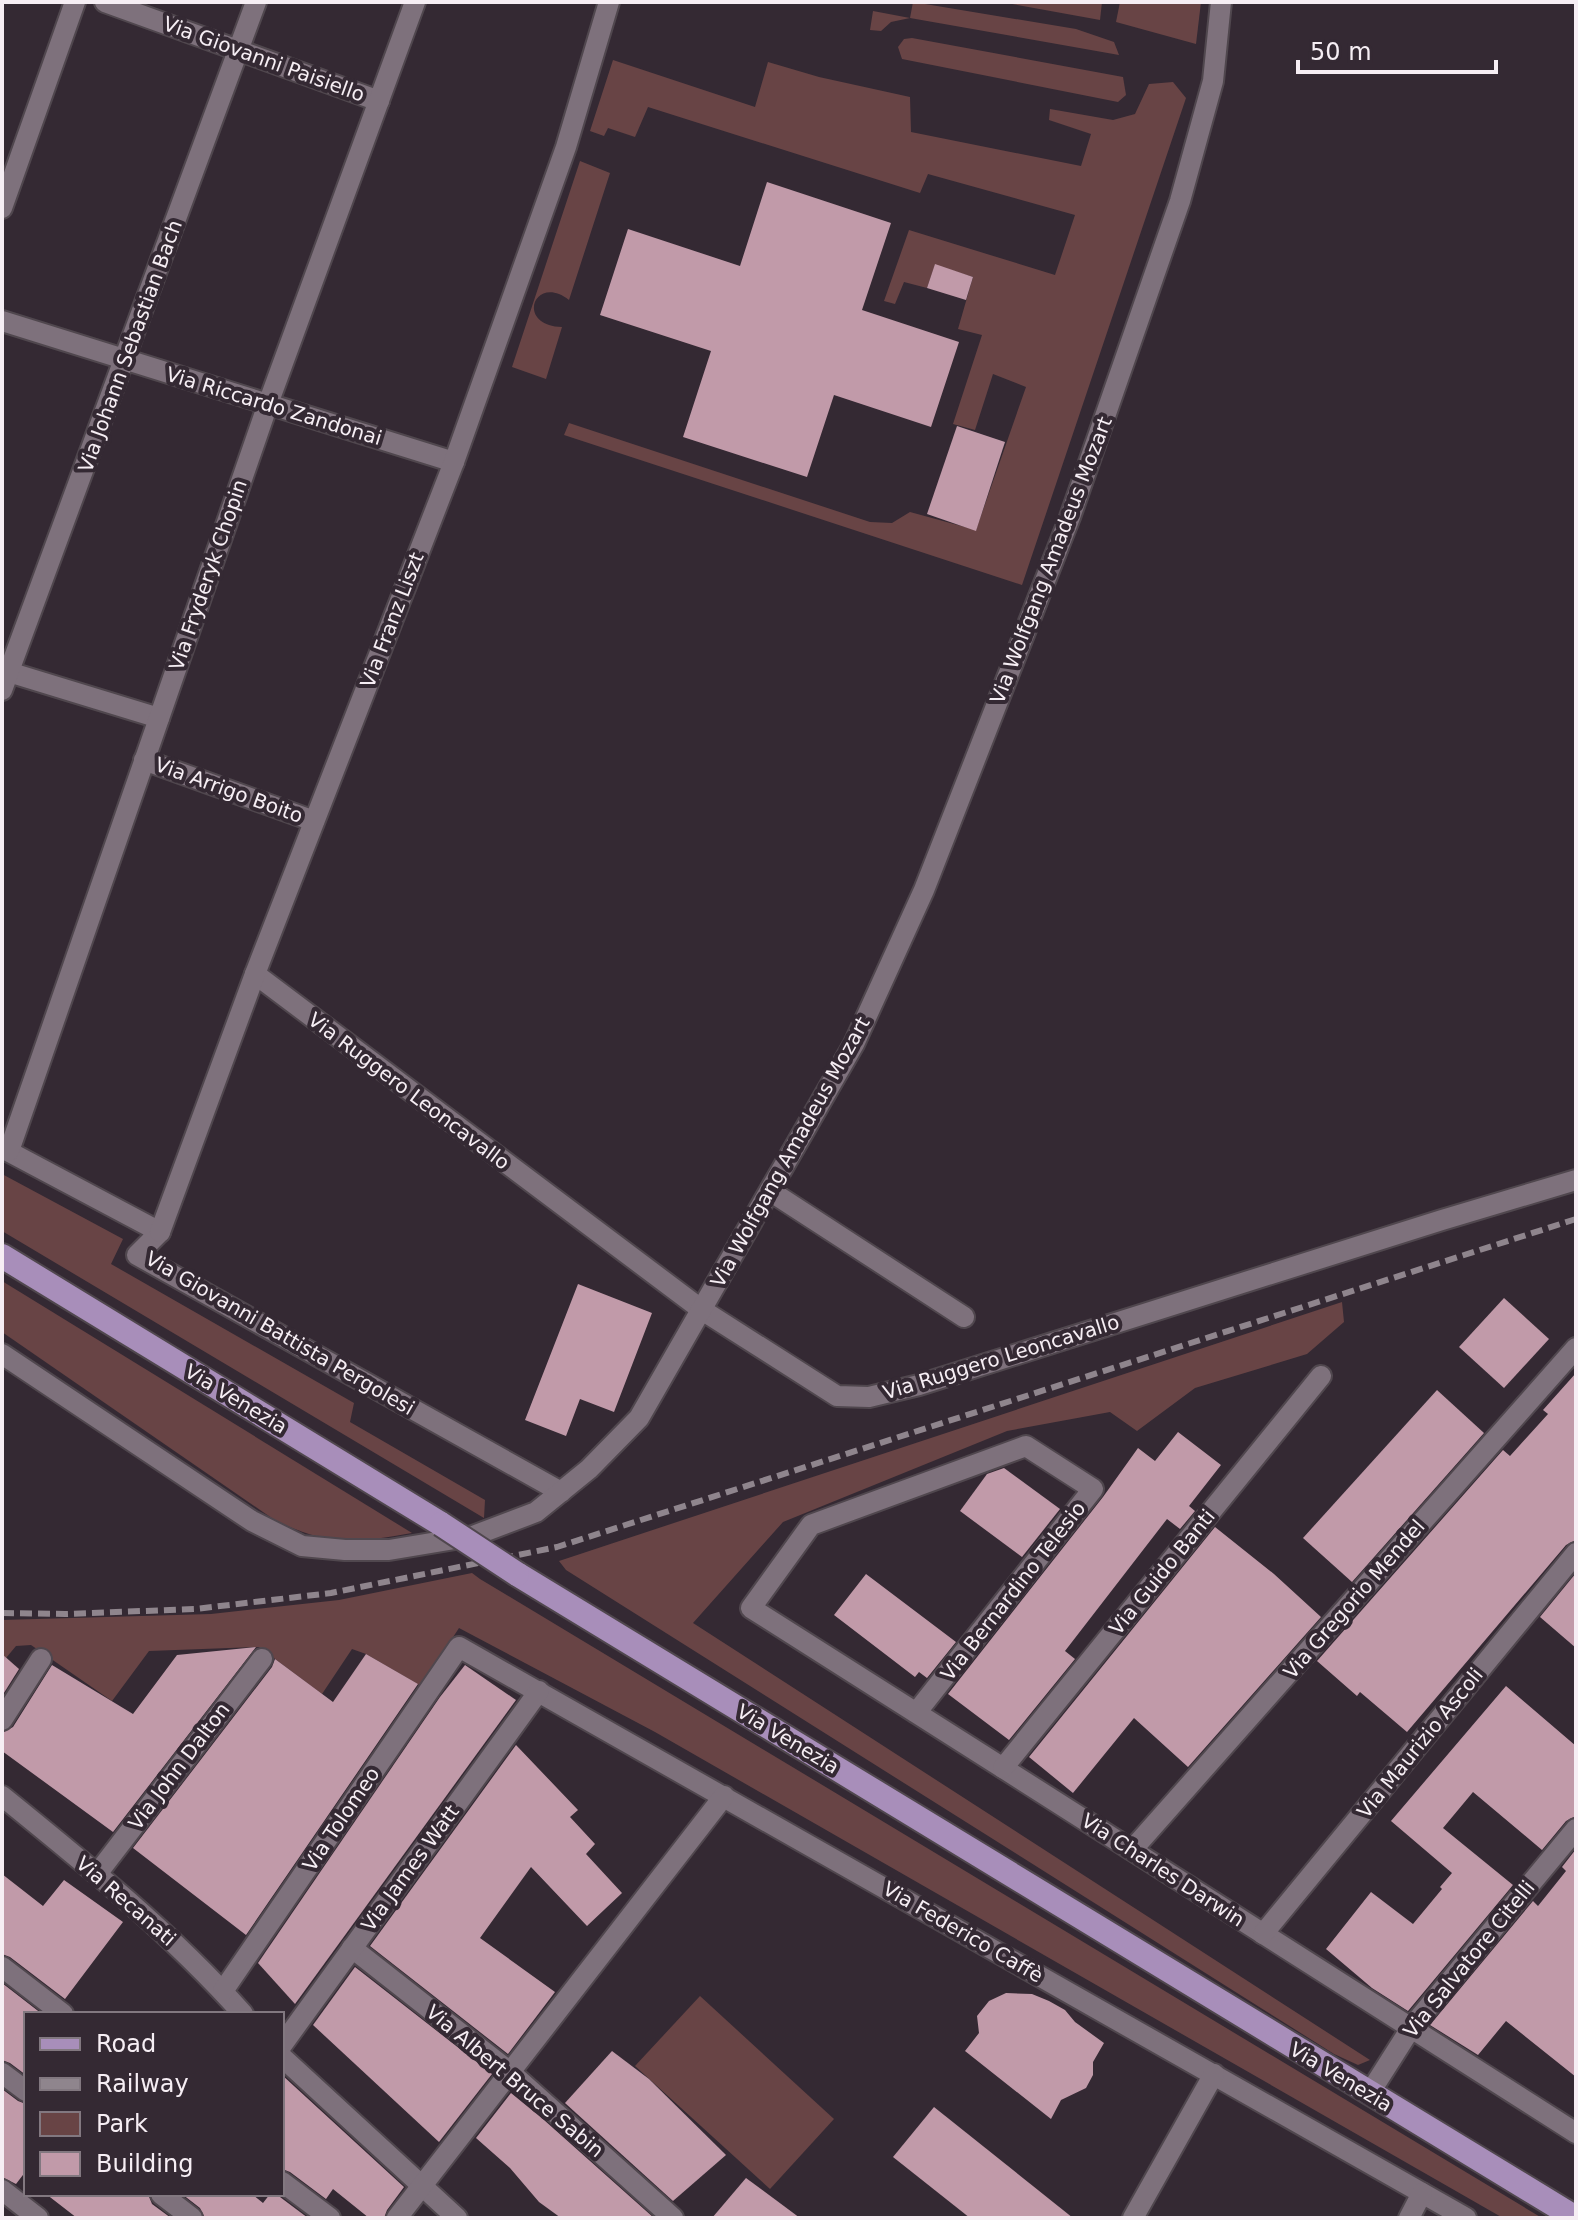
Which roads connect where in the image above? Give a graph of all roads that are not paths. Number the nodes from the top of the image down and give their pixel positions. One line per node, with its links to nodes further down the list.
1 (75, 2): 9 (street)
2 (105, 2): 7 (street, Via Giovanni Paisiello)
3 (256, 2): 7 (street, Via Johann Sebastian Bach)
4 (415, 2): 8 (street, Via Fryderyk Chopin)
5 (609, 2): 13 (street, Via Franz Liszt)
6 (1221, 2): 21 (street, Via Wolfgang Amadeus Mozart)
7 (239, 50): 8 (street, Via Giovanni Paisiello); 11 (street, Via Johann Sebastian Bach)
8 (379, 101): 12 (street, Via Fryderyk Chopin)
9 (2, 208)
10 (2, 321): 11 (street, Via Riccardo Zandonai)
11 (125, 359): 12 (street, Via Riccardo Zandonai); 14 (street, Via Johann Sebastian Bach)
12 (268, 404): 13 (street, Via Riccardo Zandonai); 15 (street, Via Fryderyk Chopin)
13 (454, 462): 17 (street, Via Franz Liszt)
14 (4, 677): 15 (street)
15 (159, 718): 16 (street, Via Fryderyk Chopin)
16 (144, 760): 17 (street, Via Arrigo Boito); 19 (street, Via Fryderyk Chopin)
17 (314, 821): 18 (street, Via Franz Liszt)
18 (255, 974): 22 (street, Via Franz Liszt); 24 (street, Via Ruggero Leoncavallo)
19 (5, 1150): 22 (street, Via Giovanni Battista Pergolesi)
20 (1576, 1180): 24 (street, Via Ruggero Leoncavallo)
21 (770, 1191): 24 (street, Via Wolfgang Amadeus Mozart); 25 (street)
22 (160, 1232): 29 (street, Via Giovanni Battista Pergolesi)
23 (2, 1256): 57 (main road, Via Venezia, bridge)
24 (702, 1310): 29 (street, Via Wolfgang Amadeus Mozart)
25 (964, 1317)
26 (1576, 1348): 42 (street, Via Gregorio Mendel)
27 (2, 1354): 29 (street, Via Wolfgang Amadeus Mozart)
28 (1321, 1376): 38 (street, Via Guido Banti)
29 (561, 1492)
30 (1576, 1553): 44 (street, Via Maurizio Ascoli)
31 (751, 1608): 36 (street, Via Charles Darwin); 36 (street, Via Bernardino Telesio)
32 (459, 1647): 35 (street, Via Federico Caffè); 47 (street, Via Tolomeo)
33 (41, 1659): 37 (street)
34 (262, 1659): 43 (street, Via John Dalton)
35 (539, 1691): 40 (street, Via Federico Caffè); 45 (street, Via James Watt)
36 (916, 1713): 38 (street, Via Charles Darwin)
37 (2, 1720)
38 (1003, 1768): 42 (street, Via Charles Darwin)
39 (2, 1796): 43 (street, Via Recanati)
40 (724, 1796): 53 (street); 55 (street, Via Federico Caffè)
41 (1576, 1829): 50 (street, Via Salvatore Citelli)
42 (1132, 1850): 44 (street, Via Charles Darwin)
43 (97, 1874): 47 (street, Via Recanati)
44 (1263, 1934): 50 (street, Via Charles Darwin)
45 (352, 1948): 51 (street, Via James Watt); 53 (street, Via Albert Bruce Sabin)
46 (2, 1967): 48 (street)
47 (223, 1991): 49 (street, Via Recanati)
48 (60, 2012)
49 (241, 2012)
50 (1411, 2028): 57 (street, Via Salvatore Citelli); 58 (street, Via Charles Darwin)
51 (284, 2042)
52 (284, 2059): 60 (street)
53 (510, 2072): 60 (street); 69 (street, Via Albert Bruce Sabin)
54 (2, 2073): 56 (street)
55 (1214, 2074): 62 (street, Via Federico Caffè); 70 (street)
56 (24, 2090)
57 (1369, 2094): 73 (main road, Via Venezia)
58 (1576, 2133)
59 (284, 2184): 66 (street)
60 (422, 2185): 67 (street); 68 (street)
61 (2, 2190): 64 (street)
62 (1422, 2193): 71 (street); 72 (street, Via Federico Caffè)
63 (164, 2196): 65 (street)
64 (38, 2218)
65 (192, 2218)
66 (330, 2218)
67 (397, 2218)
68 (457, 2218)
69 (673, 2218)
70 (1133, 2218)
71 (1409, 2218)
72 (1466, 2218)
73 (1576, 2218)

